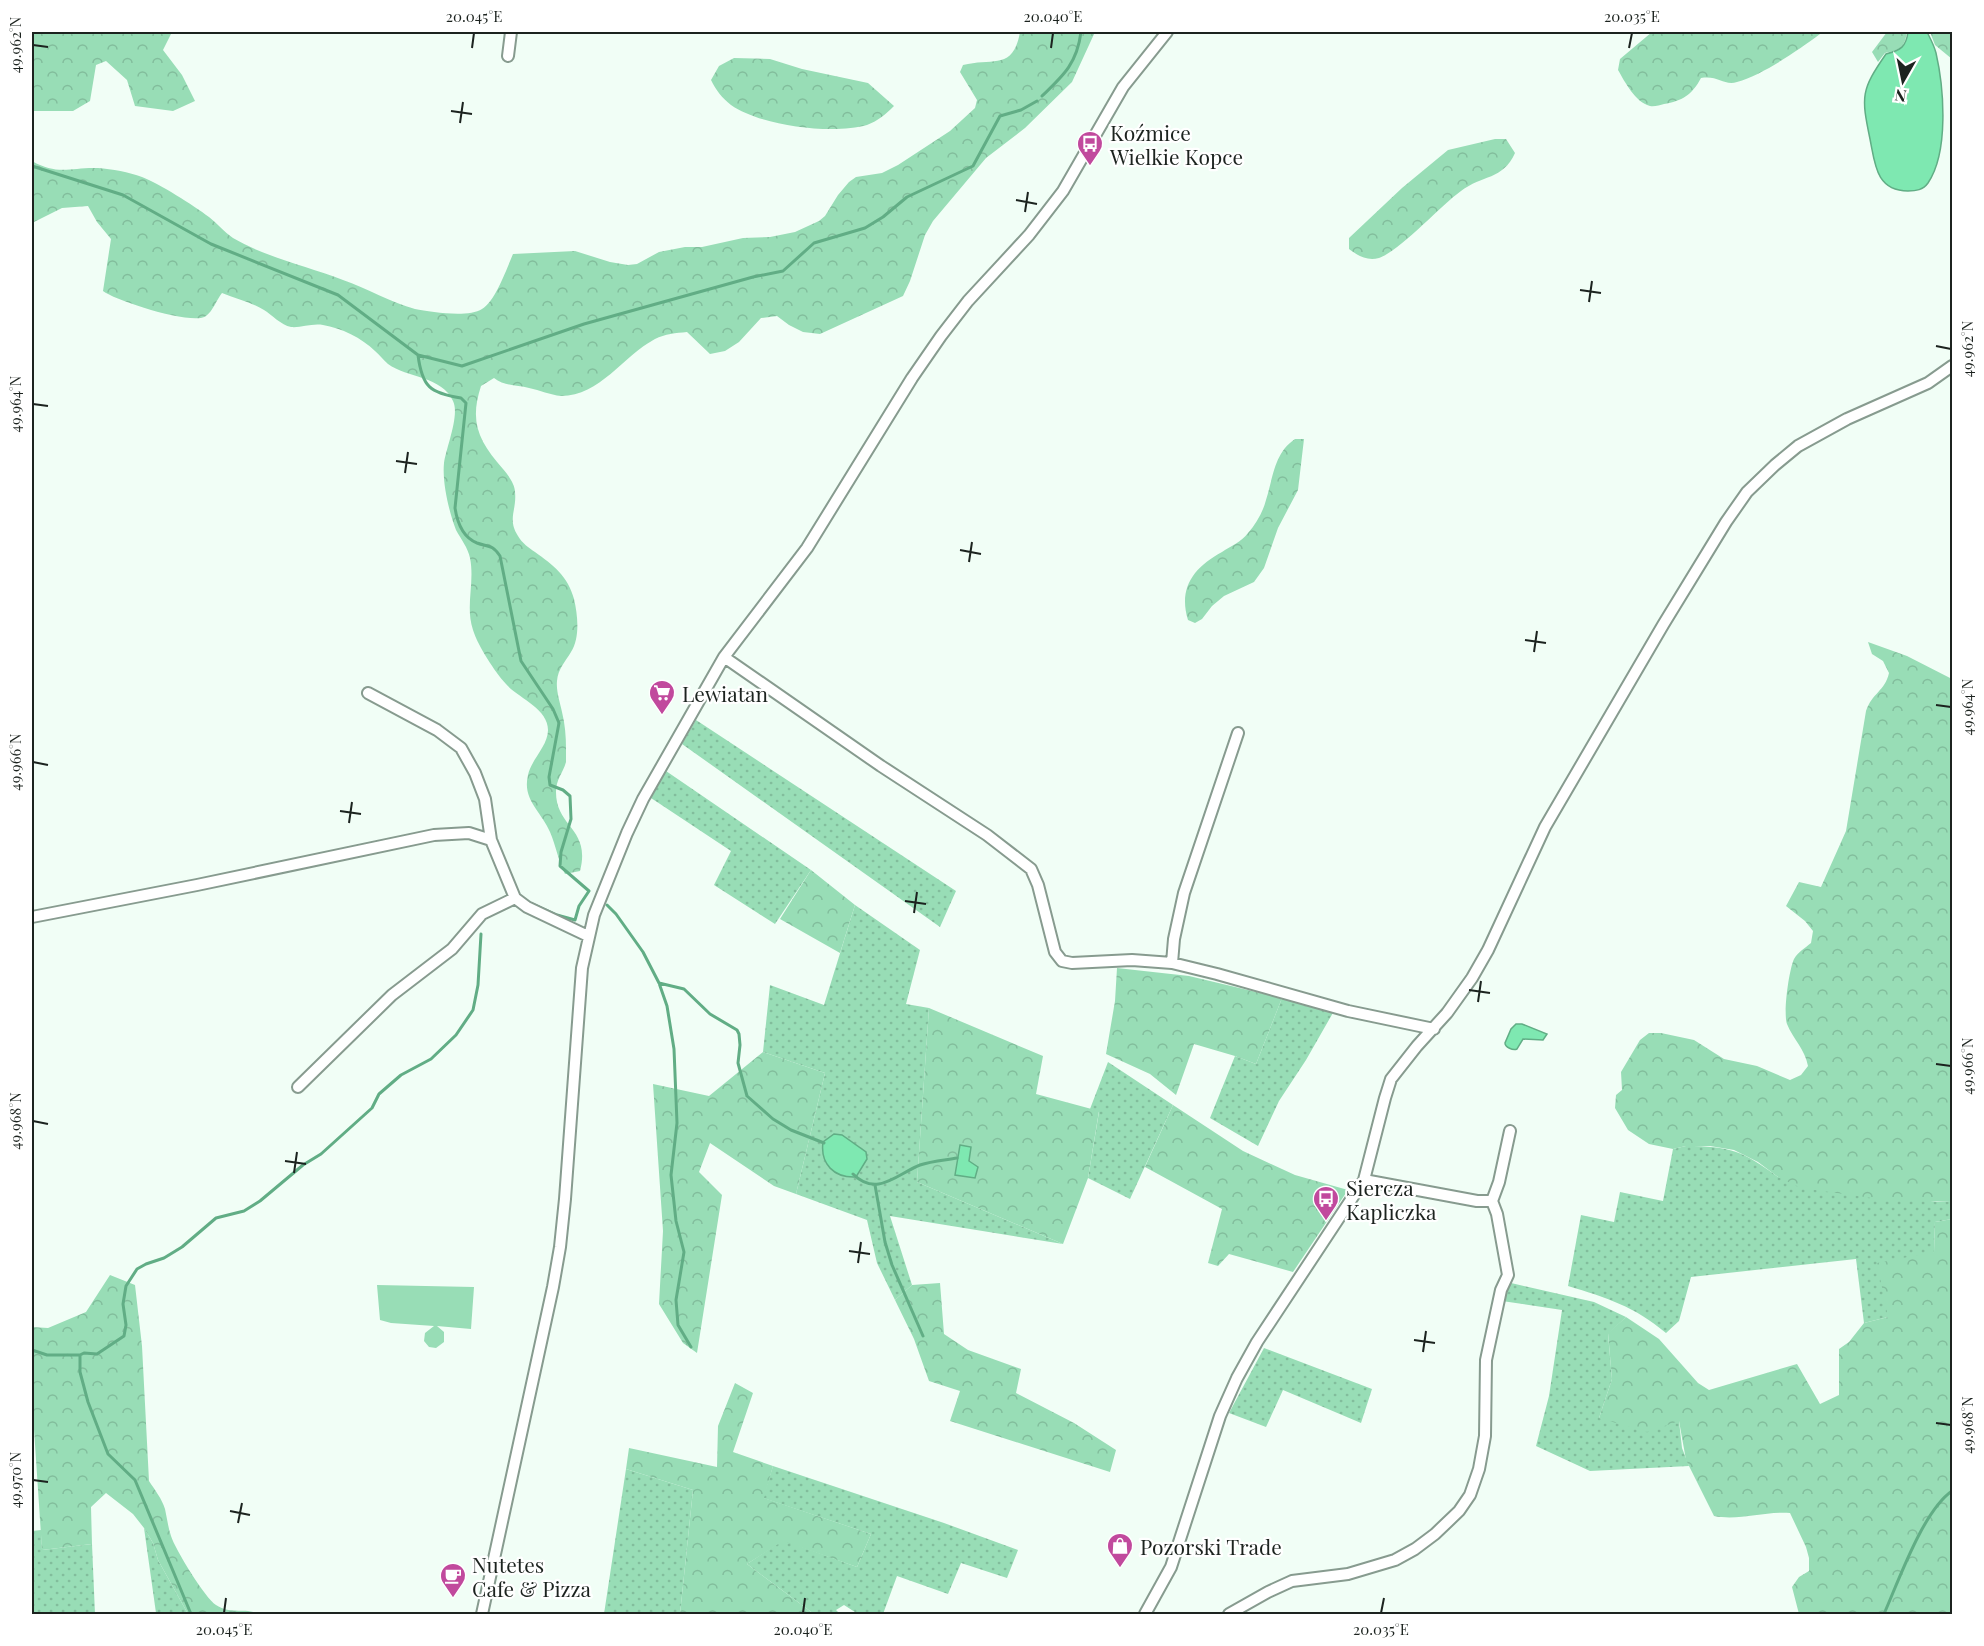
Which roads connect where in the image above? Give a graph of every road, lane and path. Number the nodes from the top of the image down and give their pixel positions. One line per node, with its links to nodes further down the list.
1 (511, 32): 3 (street)
2 (1167, 32): 5 (street)
3 (508, 56)
4 (1953, 366): 13 (street)
5 (724, 657): 11 (street); 12 (street)
6 (368, 693): 8 (street)
7 (1238, 733): 12 (street)
8 (491, 840): 9 (street); 10 (street)
9 (514, 898): 11 (street); 14 (street)
10 (32, 917)
11 (588, 936): 18 (street)
12 (1172, 963): 13 (street)
13 (1434, 1029): 16 (street)
14 (298, 1087)
15 (1510, 1131): 17 (street)
16 (1364, 1180): 17 (street); 19 (street)
17 (1492, 1201): 20 (street)
18 (482, 1614)
19 (1146, 1614)
20 (1229, 1614)

